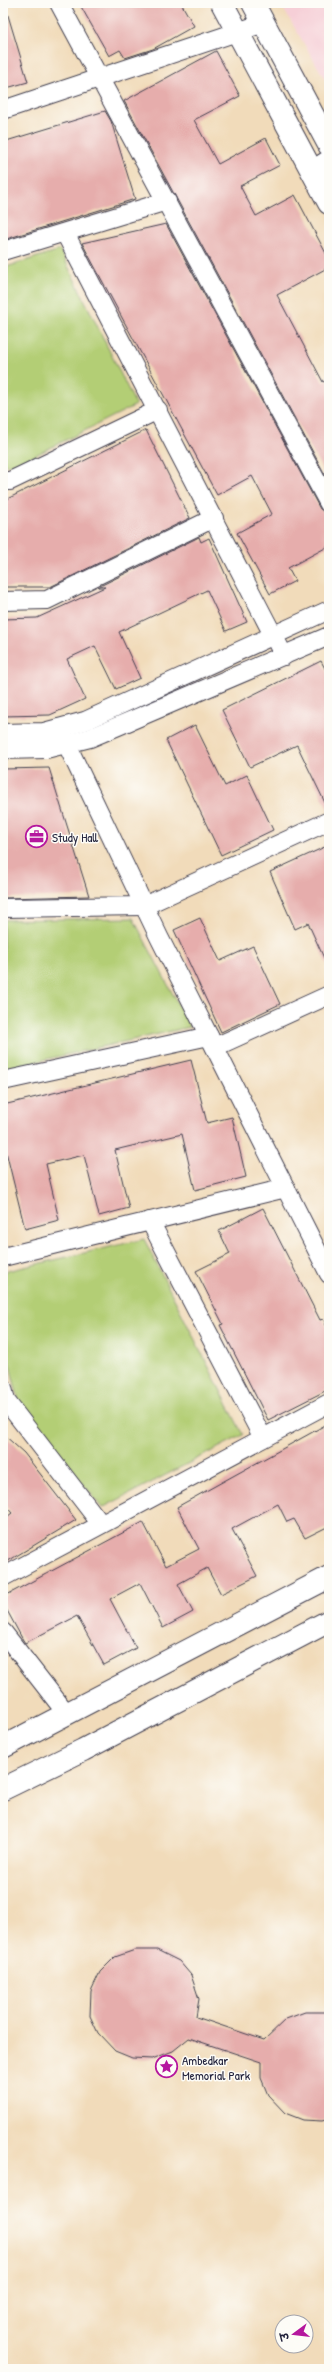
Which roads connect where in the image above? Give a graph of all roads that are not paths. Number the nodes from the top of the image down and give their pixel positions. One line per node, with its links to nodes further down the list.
1 (59, 3): 6 (street)
2 (222, 3): 5 (street)
3 (253, 3): 4 (street)
4 (264, 23): 5 (street); 8 (street)
5 (237, 32): 6 (street); 9 (street)
6 (100, 78): 7 (street); 10 (street)
7 (3, 110)
8 (329, 145)
9 (320, 165): 11 (street)
10 (167, 201): 12 (street); 16 (street)
11 (329, 203)
12 (65, 232): 13 (street); 14 (street)
13 (3, 251)
14 (158, 410): 15 (street); 17 (street)
15 (3, 481)
16 (329, 504)
17 (214, 518): 18 (street); 20 (street)
18 (3, 601)
19 (329, 610): 20 (street)
20 (274, 633): 22 (street); 24 (street)
21 (329, 636): 22 (street)
22 (284, 656): 24 (street)
23 (3, 733): 24 (street)
24 (63, 736): 25 (street); 27 (street)
25 (3, 750)
26 (329, 821): 27 (street)
27 (144, 906): 28 (street); 30 (street)
28 (3, 908)
29 (329, 995): 30 (street)
30 (212, 1041): 31 (street); 32 (street)
31 (3, 1081)
32 (286, 1188): 33 (street); 35 (street)
33 (150, 1221): 34 (street); 38 (street)
34 (3, 1257)
35 (329, 1274)
36 (3, 1388): 39 (street)
37 (329, 1403): 38 (street)
38 (263, 1438): 39 (street)
39 (101, 1524): 40 (street)
40 (3, 1577)
41 (329, 1577): 44 (street)
42 (329, 1621): 46 (street)
43 (3, 1632): 44 (street)
44 (66, 1714): 45 (street)
45 (3, 1747)
46 (3, 1789)

